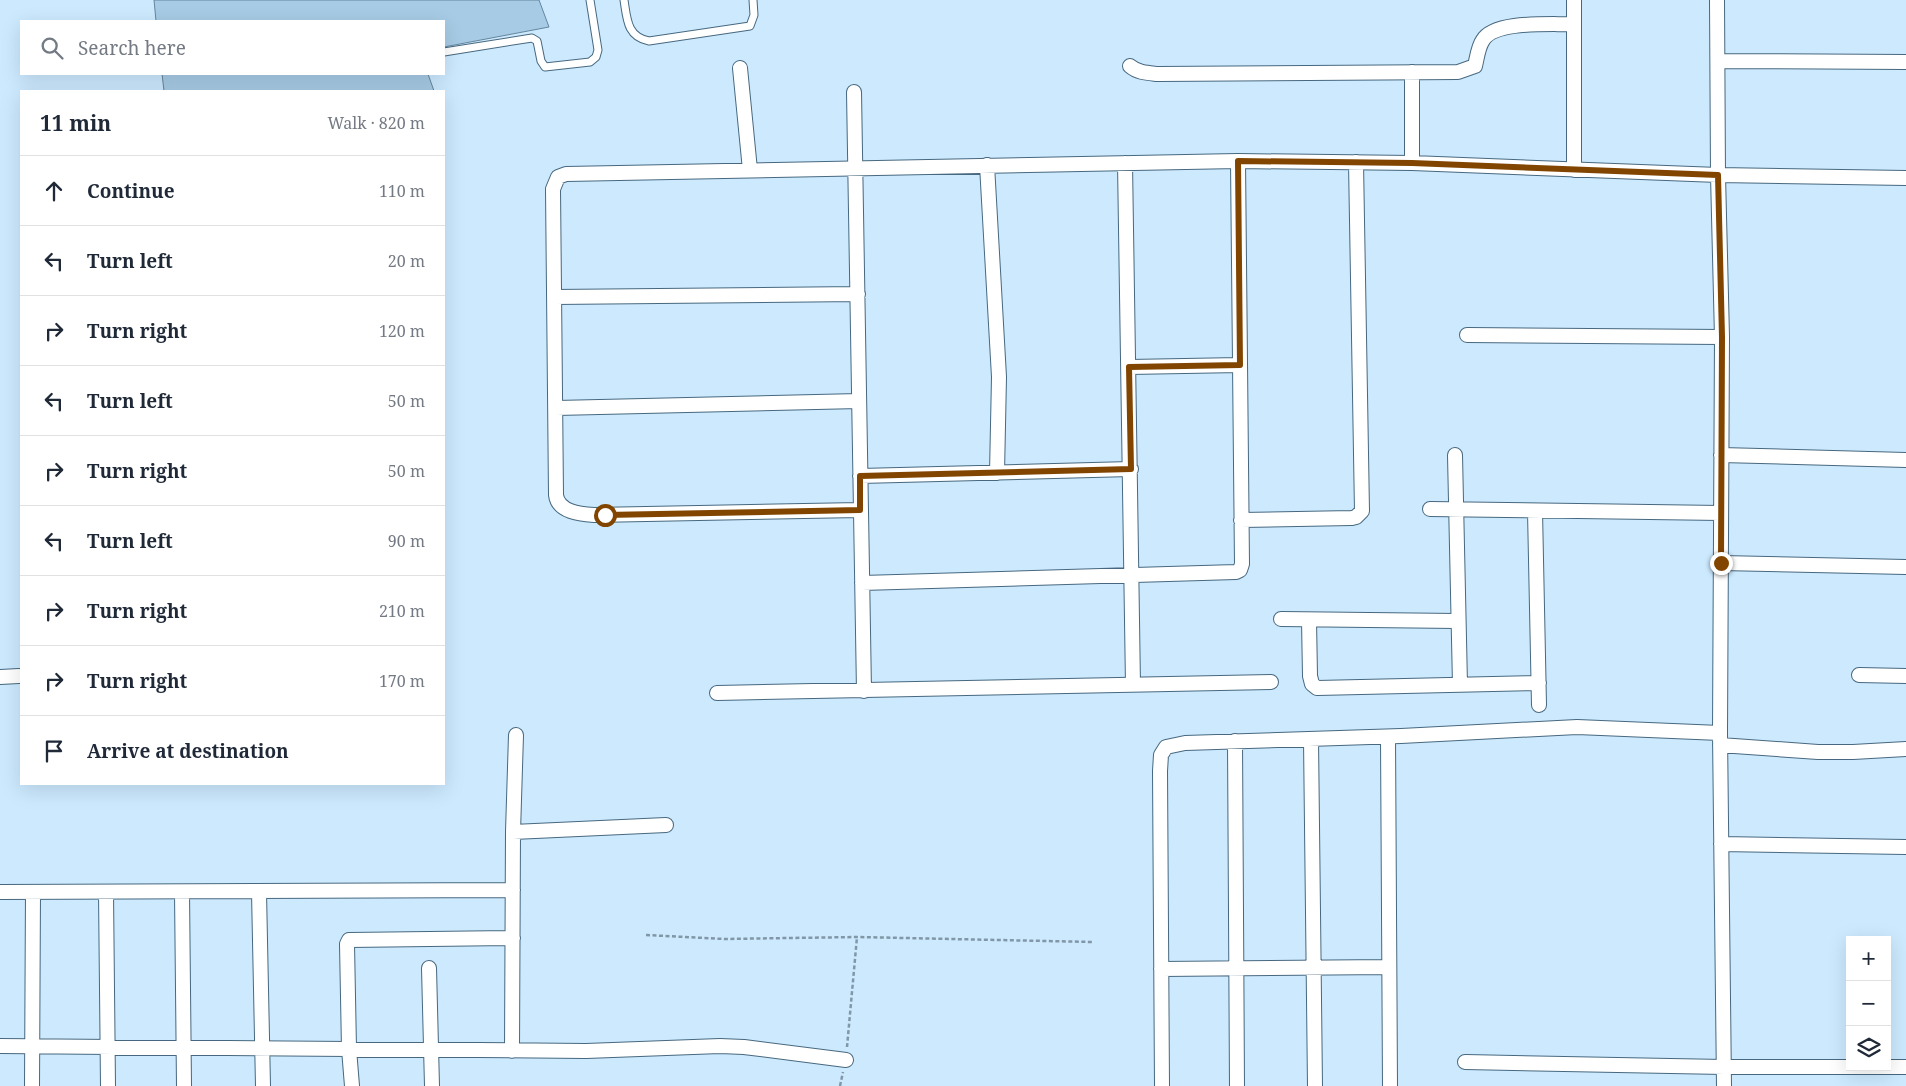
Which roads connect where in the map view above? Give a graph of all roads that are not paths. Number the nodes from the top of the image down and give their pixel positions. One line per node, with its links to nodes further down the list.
1 (590, 0): 7 (lane)
2 (624, 0): 3 (lane)
3 (753, 0)
4 (1574, 0): 6 (street)
5 (1717, 0): 8 (street)
6 (1574, 24): 12 (street); 21 (street)
7 (445, 52)
8 (1718, 61): 9 (street); 22 (street)
9 (1906, 62)
10 (1130, 66): 12 (street)
11 (740, 68): 20 (street)
12 (1412, 72): 17 (street)
13 (854, 92): 19 (street)
14 (1238, 161): 15 (street); 16 (street); 28 (street)
15 (1125, 162): 18 (street); 29 (street)
16 (1356, 162): 17 (street); 43 (street)
17 (1412, 163): 21 (street)
18 (987, 165): 19 (street); 36 (street)
19 (856, 168): 20 (street); 24 (street)
20 (750, 170): 25 (street)
21 (1574, 170): 22 (street)
22 (1718, 175): 23 (street); 27 (street)
23 (1906, 178)
24 (858, 294): 25 (street); 30 (street)
25 (554, 297): 31 (street)
26 (1467, 336): 27 (street)
27 (1722, 337): 33 (street)
28 (1240, 365): 29 (street); 43 (street)
29 (1129, 367): 35 (street)
30 (859, 401): 31 (street); 37 (street)
31 (556, 408): 39 (street)
32 (1455, 455): 40 (street)
33 (1721, 455): 34 (street); 42 (street)
34 (1906, 460)
35 (1131, 469): 36 (street); 46 (street)
36 (997, 473): 37 (street)
37 (860, 476): 39 (street)
38 (1430, 509): 40 (street)
39 (860, 510): 47 (street)
40 (1456, 510): 41 (street); 50 (street)
41 (1535, 511): 42 (street); 56 (street)
42 (1721, 513): 44 (street)
43 (1241, 520): 46 (street)
44 (1721, 563): 45 (street); 65 (street)
45 (1906, 567)
46 (1132, 575): 47 (street); 57 (street)
47 (862, 583): 59 (street)
48 (1281, 619): 49 (street)
49 (1309, 620): 50 (street); 58 (street)
50 (1457, 621): 58 (street)
51 (1859, 675): 53 (street)
52 (19, 676): 54 (street)
53 (1906, 676)
54 (0, 677)
55 (1270, 682): 57 (street)
56 (1538, 683): 58 (street); 61 (street)
57 (1134, 685): 59 (street)
58 (1460, 685)
59 (864, 690): 60 (street)
60 (717, 693)
61 (1539, 705)
62 (516, 734): 69 (street)
63 (1388, 736): 64 (street); 65 (street); 79 (street)
64 (1311, 739): 66 (street); 81 (street)
65 (1720, 739): 67 (street); 70 (street)
66 (1235, 741): 82 (street); 83 (street)
67 (1906, 749)
68 (666, 825): 69 (street)
69 (513, 832): 72 (street)
70 (1721, 844): 71 (street); 97 (street)
71 (1906, 846)
72 (513, 890): 77 (street); 78 (street)
73 (0, 892): 74 (street)
74 (33, 892): 75 (street); 85 (street)
75 (106, 892): 76 (street); 86 (street)
76 (182, 892): 77 (street); 87 (street)
77 (259, 892): 88 (street)
78 (512, 938): 89 (street); 91 (street)
79 (1389, 967): 81 (street); 107 (street)
80 (429, 968): 90 (street)
81 (1314, 968): 82 (street); 106 (street)
82 (1237, 969): 83 (street); 105 (street)
83 (1161, 970): 104 (street)
84 (0, 1046): 85 (street)
85 (33, 1046): 86 (street); 98 (street)
86 (107, 1047): 87 (street); 99 (street)
87 (183, 1048): 88 (street); 100 (street)
88 (263, 1048): 89 (street); 101 (street)
89 (349, 1049): 90 (street); 102 (street)
90 (430, 1050): 91 (street); 103 (street)
91 (512, 1051): 92 (street)
92 (846, 1060)
93 (1465, 1062): 97 (street)
94 (1846, 1067): 97 (street)
95 (1891, 1067): 96 (street)
96 (1906, 1067)
97 (1724, 1068): 108 (street)
98 (32, 1086)
99 (108, 1086)
100 (184, 1086)
101 (263, 1086)
102 (352, 1086)
103 (432, 1086)
104 (1162, 1086)
105 (1237, 1086)
106 (1315, 1086)
107 (1390, 1086)
108 (1724, 1086)

